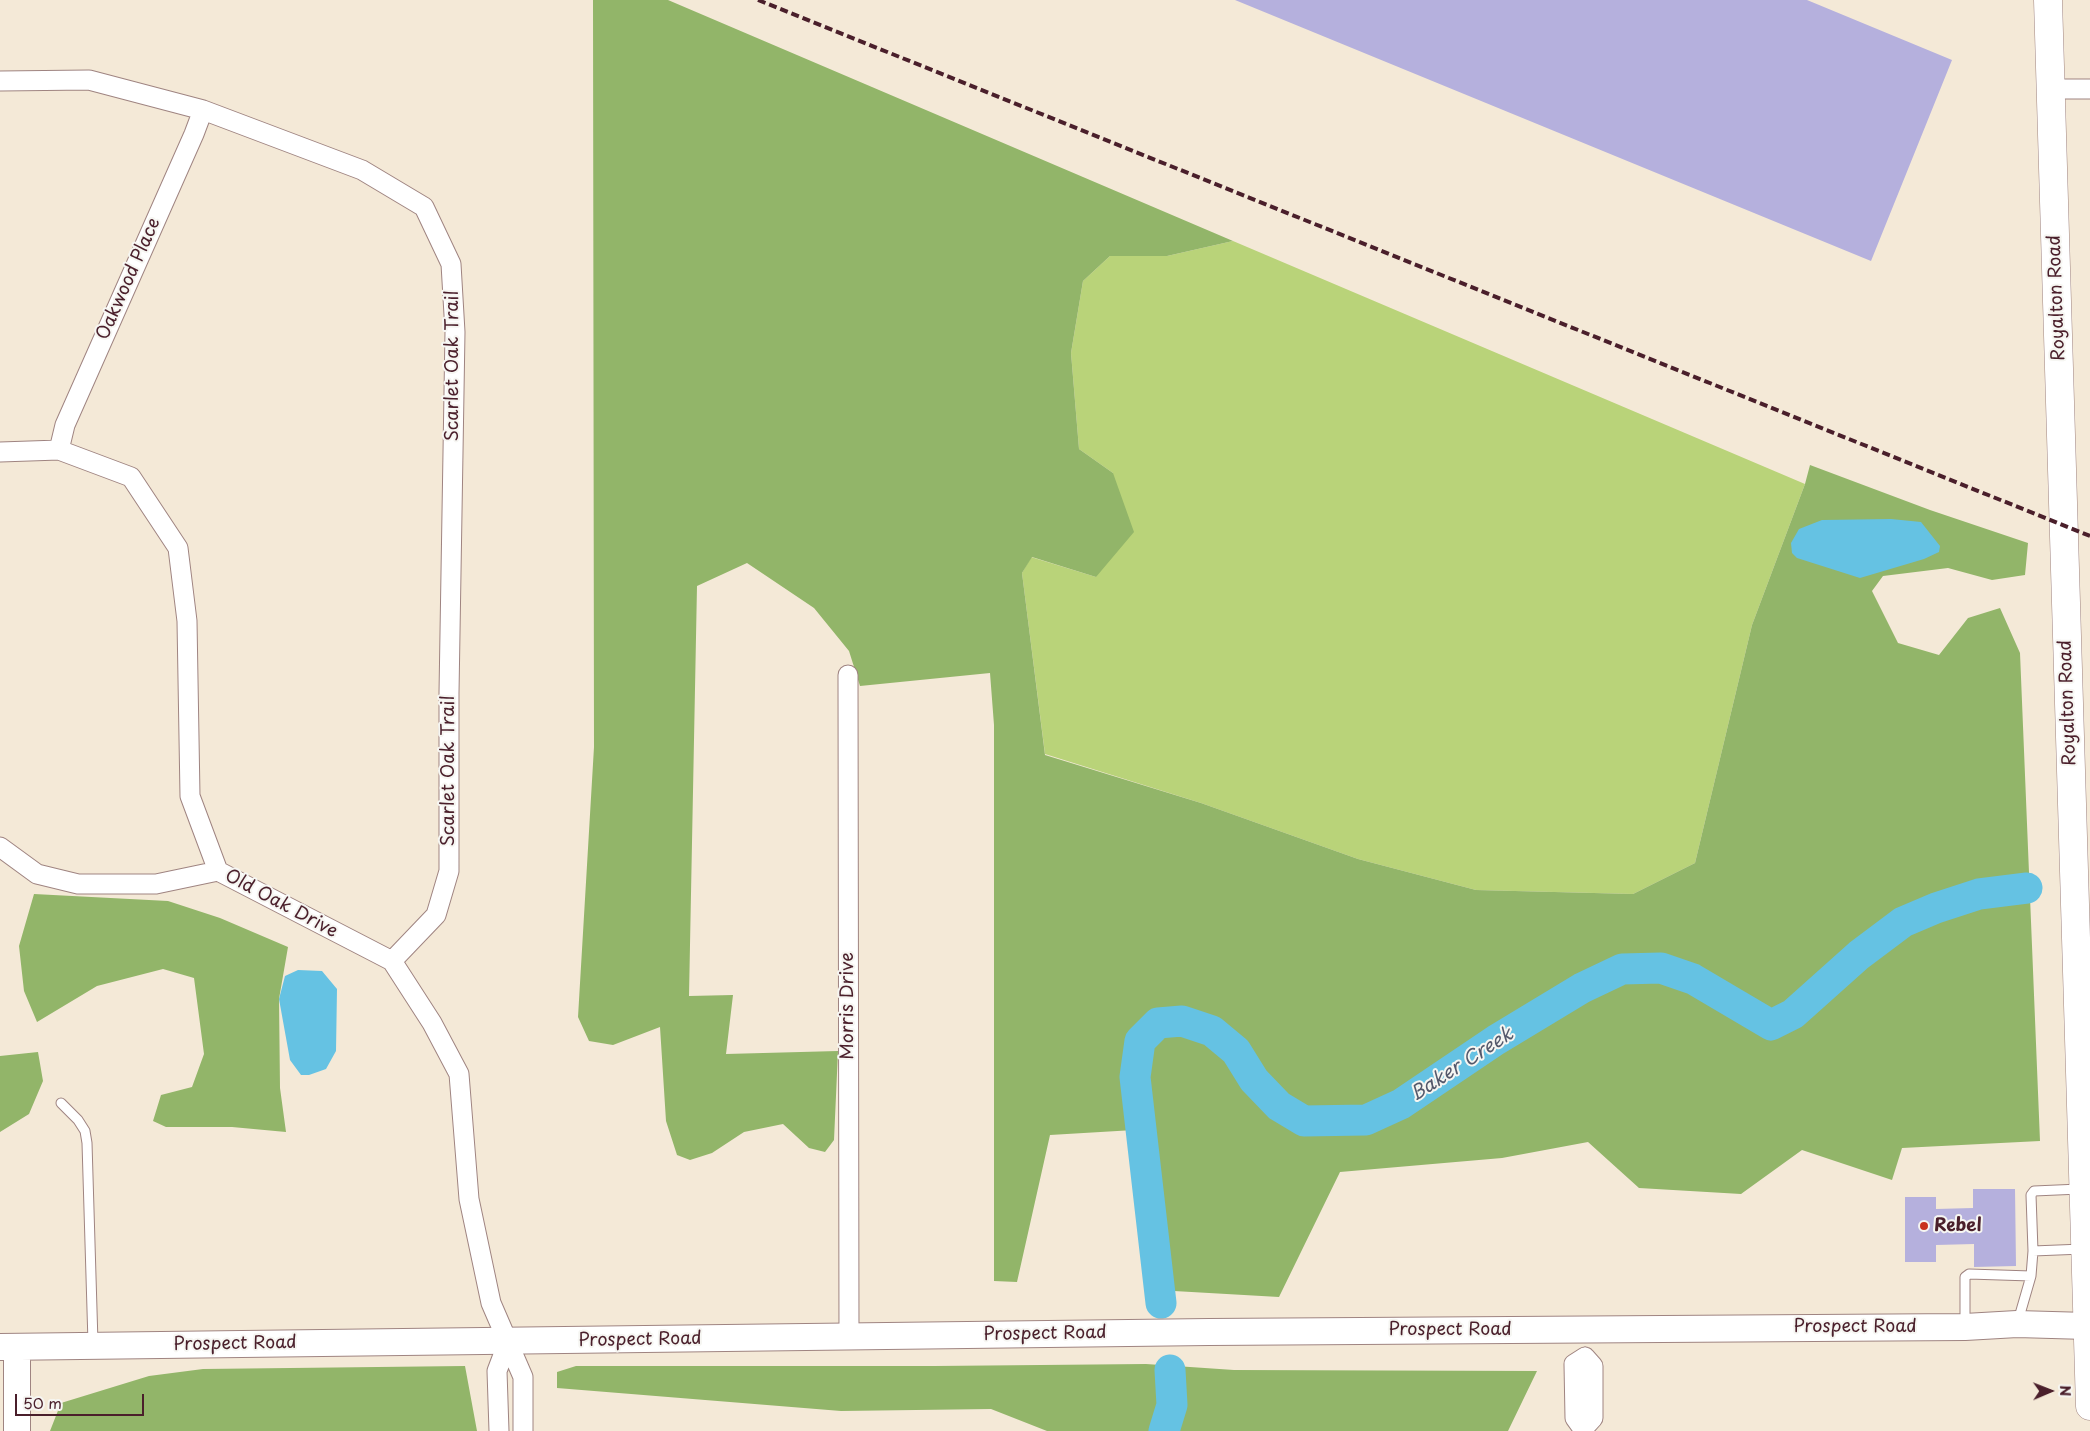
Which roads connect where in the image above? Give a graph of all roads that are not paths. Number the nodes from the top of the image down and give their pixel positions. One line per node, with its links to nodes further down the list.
1 (2048, 0): 4 (main road, Royalton Road)
2 (0, 81): 5 (street, Scarlet Oak Trail)
3 (2090, 89): 4 (street)
4 (2051, 90): 12 (main road, Royalton Road)
5 (203, 110): 6 (street, Oakwood Place); 11 (street, Scarlet Oak Trail)
6 (59, 450): 7 (street, Old Oak Drive); 10 (street, Old Oak Drive)
7 (0, 452)
8 (848, 675): 22 (street, Morris Drive)
9 (0, 848): 10 (street)
10 (218, 871): 11 (street, Old Oak Drive)
11 (392, 961): 23 (street, Old Oak Drive)
12 (2084, 1049): 14 (main road, Royalton Road)
13 (61, 1103): 24 (lane)
14 (2083, 1189): 15 (main road, Royalton Road); 16 (lane)
15 (2085, 1249): 16 (lane); 19 (main road, Royalton Road)
16 (2033, 1251): 17 (lane)
17 (2030, 1276): 18 (lane); 20 (lane)
18 (2017, 1324): 19 (street, Prospect Road); 20 (street, Prospect Road)
19 (2089, 1326): 26 (main road, Royalton Road)
20 (1964, 1327): 21 (street, Prospect Road)
21 (1584, 1329): 22 (street, Prospect Road); 27 (street)
22 (849, 1337): 23 (street, Prospect Road)
23 (508, 1342): 24 (street, Prospect Road); 29 (street); 30 (street, Old Oak Drive)
24 (93, 1346): 25 (street, Prospect Road)
25 (9, 1347): 28 (street)
26 (2090, 1406)
27 (1583, 1430)
28 (17, 1431)
29 (499, 1431)
30 (523, 1431)

